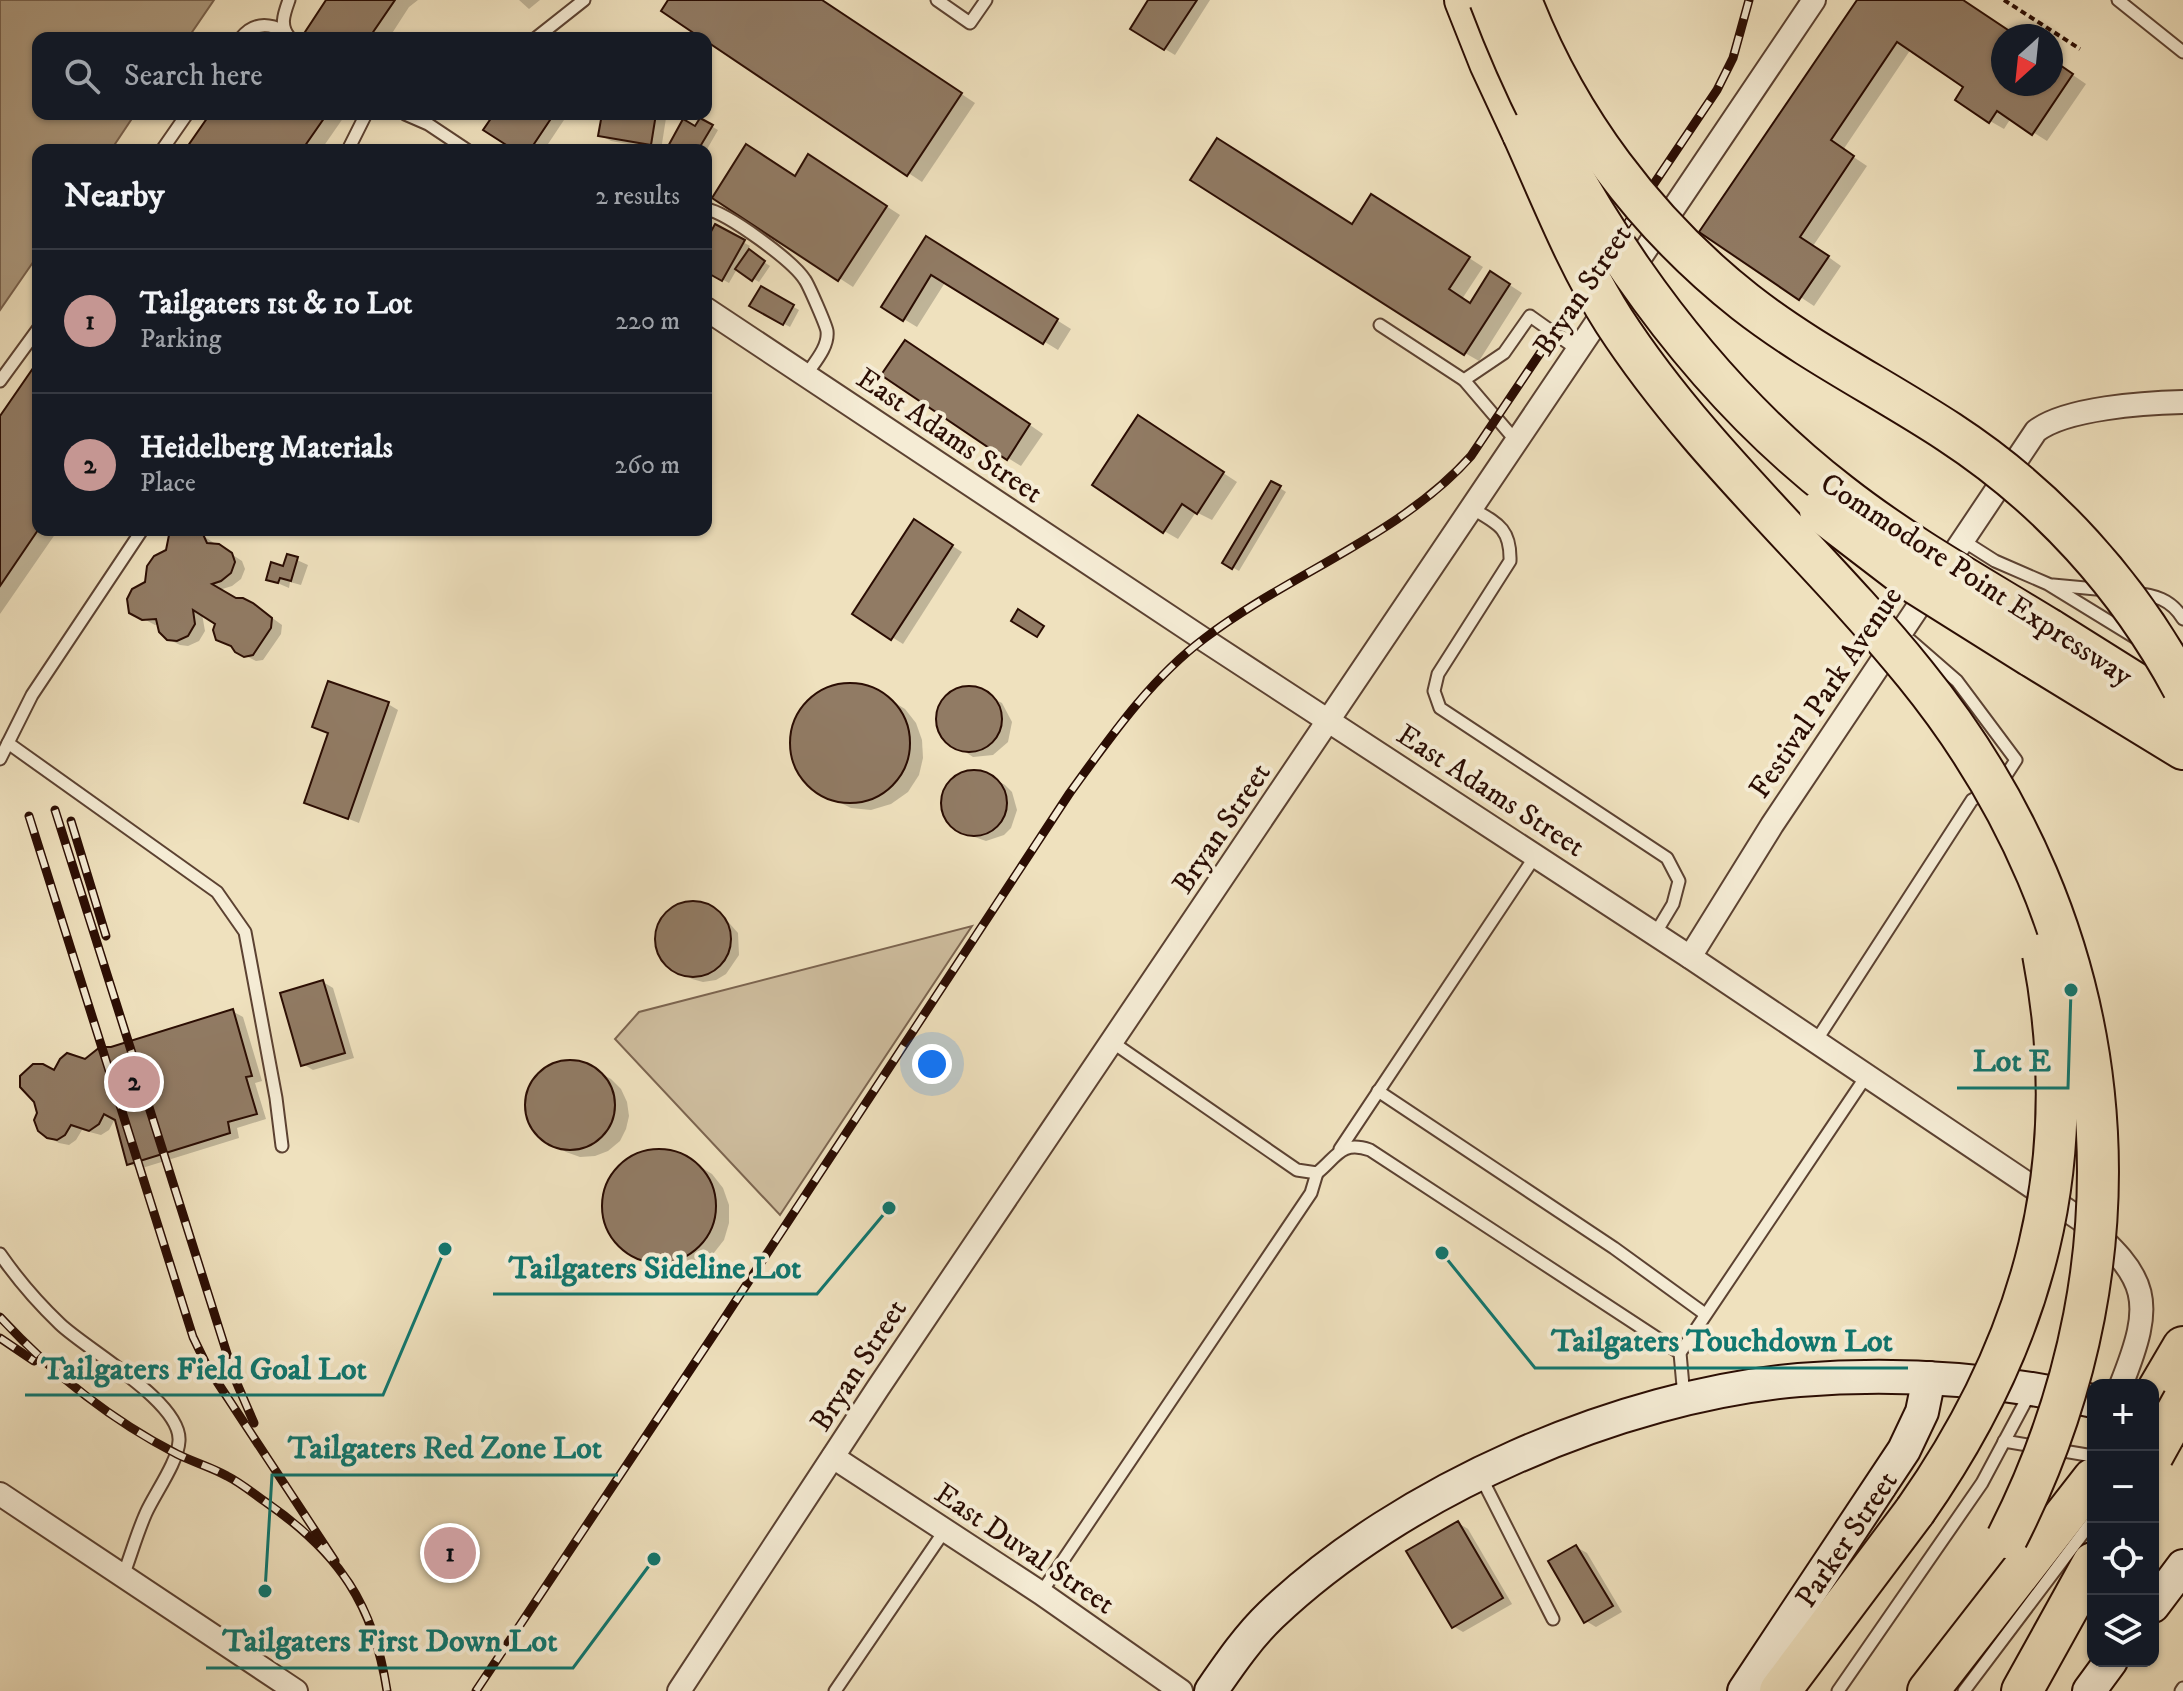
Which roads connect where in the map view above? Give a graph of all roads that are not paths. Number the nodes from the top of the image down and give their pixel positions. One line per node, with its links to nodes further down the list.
1 (289, 0): 12 (lane)
2 (584, 0): 13 (lane)
3 (937, 0): 4 (lane)
4 (986, 0)
5 (1465, 0): 20 (highway)
6 (1490, 0): 40 (highway, Commodore Point Expressway, bridge)
7 (1521, 0): 41 (highway, bridge)
8 (1814, 0): 28 (street, Bryan Street)
9 (2118, 0): 14 (lane)
10 (247, 32): 11 (lane)
11 (284, 32)
12 (287, 32)
13 (544, 32)
14 (2183, 52)
15 (183, 120): 21 (lane)
16 (363, 120): 22 (lane)
17 (419, 120): 19 (lane)
18 (433, 120): 19 (lane)
19 (428, 124): 23 (lane)
20 (1523, 134): 40 (highway, Commodore Point Expressway, bridge); 44 (highway, bridge)
21 (166, 144)
22 (351, 144)
23 (458, 144)
24 (712, 210): 29 (lane)
25 (712, 313): 29 (street, East Adams Street)
26 (1380, 325): 30 (lane)
27 (32, 337): 31 (lane)
28 (1578, 350): 30 (lane); 33 (street, Bryan Street)
29 (806, 375): 43 (street, East Adams Street)
30 (1464, 380): 33 (lane)
31 (0, 381)
32 (2183, 402): 36 (street, Festival Park Avenue)
33 (1516, 441): 34 (street, Bryan Street)
34 (1471, 508): 43 (street, Bryan Street); 49 (lane)
35 (138, 536): 45 (lane)
36 (1962, 540): 37 (lane); 39 (street, Festival Park Avenue)
37 (2048, 584): 38 (lane); 41 (lane)
38 (2183, 619)
39 (1900, 632): 50 (street, Festival Park Avenue); 51 (lane)
40 (2040, 643): 42 (highway, Commodore Point Expressway); 46 (highway, Commodore Point Expressway)
41 (2180, 670)
42 (2183, 713)
43 (1329, 720): 48 (street, East Adams Street); 52 (street, Bryan Street)
44 (1951, 721): 93 (highway, bridge); 95 (highway, bridge)
45 (8, 743): 47 (lane); 55 (lane)
46 (2183, 749)
47 (0, 759)
48 (1536, 855): 49 (street, East Adams Street); 54 (lane)
49 (1655, 934): 50 (street, East Adams Street)
50 (1690, 957): 51 (street, East Adams Street)
51 (1816, 1041): 53 (street, East Adams Street)
52 (1112, 1042): 57 (lane); 74 (street, Bryan Street)
53 (1867, 1075): 59 (lane); 63 (street, East Adams Street)
54 (1378, 1091): 56 (lane); 59 (lane)
55 (282, 1146)
56 (1340, 1149): 57 (lane); 61 (lane)
57 (1317, 1173): 83 (lane)
58 (0, 1254): 82 (lane)
59 (1705, 1314): 61 (lane)
60 (2183, 1347): 64 (highway)
61 (1680, 1353): 66 (lane)
62 (1929, 1378): 65 (street); 66 (street); 92 (street, Parker Street)
63 (2123, 1379)
64 (2159, 1388)
65 (2032, 1389): 67 (street); 71 (lane)
66 (1684, 1400): 75 (street)
67 (2087, 1400)
68 (2183, 1401): 72 (highway, bridge)
69 (2159, 1420): 70 (street)
70 (2183, 1429)
71 (2004, 1441): 73 (lane); 94 (lane)
72 (2155, 1451)
73 (2087, 1455)
74 (833, 1457): 79 (street, East Duval Street); 88 (street, Bryan Street)
75 (1480, 1475): 85 (lane); 91 (street)
76 (2087, 1487): 96 (highway)
77 (0, 1494): 82 (street)
78 (2091, 1523): 97 (lane)
79 (945, 1530): 83 (street, East Duval Street); 89 (lane)
80 (2183, 1566): 84 (street)
81 (2087, 1574): 98 (highway)
82 (123, 1576): 87 (street)
83 (1041, 1593): 90 (street, East Duval Street)
84 (2159, 1598)
85 (1553, 1619)
86 (2107, 1667): 99 (street)
87 (296, 1691)
88 (679, 1691)
89 (835, 1691)
90 (1181, 1691)
91 (1211, 1691)
92 (1744, 1691)
93 (1780, 1691)
94 (1838, 1691)
95 (1903, 1691)
96 (1928, 1691)
97 (1964, 1691)
98 (2022, 1691)
99 (2089, 1691)

